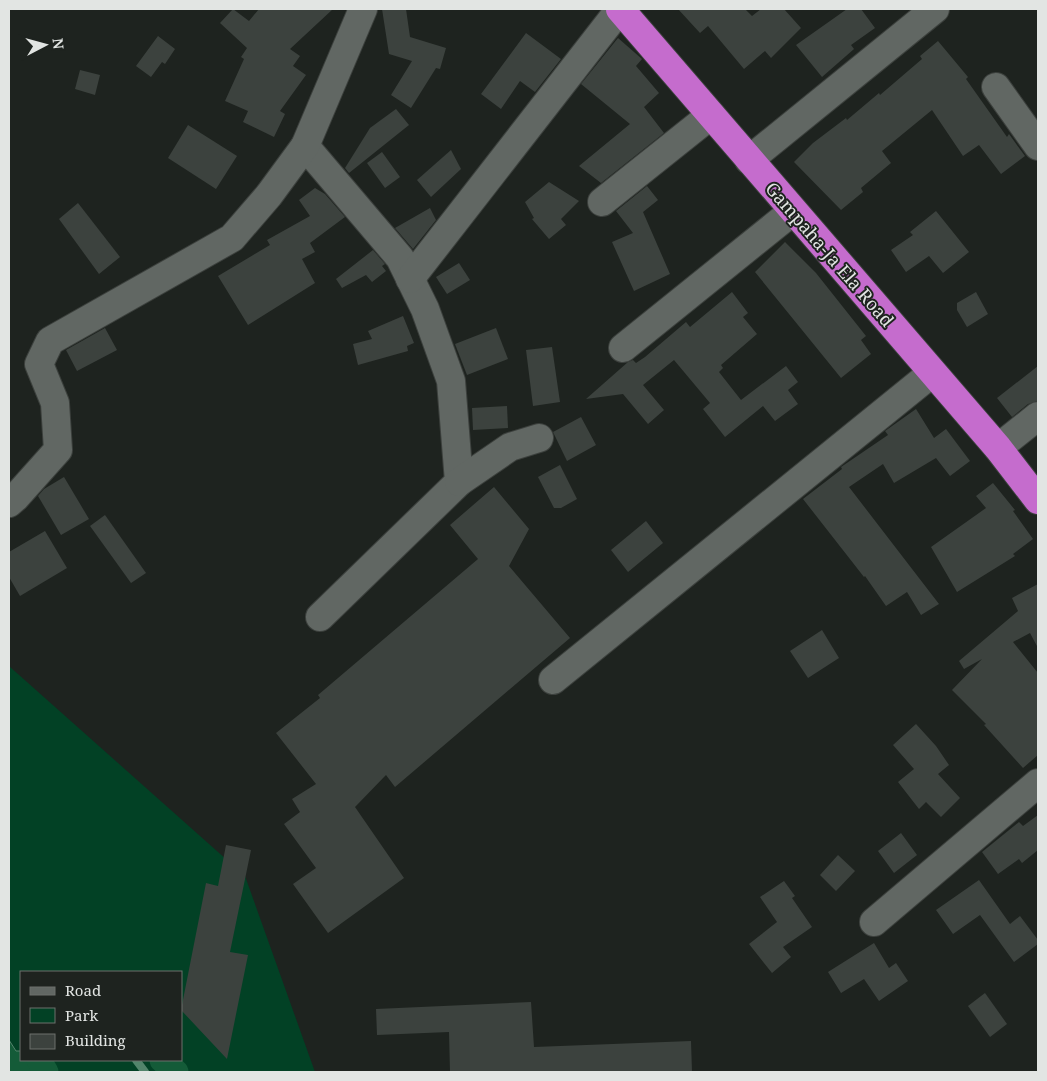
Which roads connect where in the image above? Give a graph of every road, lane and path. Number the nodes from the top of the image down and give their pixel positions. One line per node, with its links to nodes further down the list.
1 (364, 9): 6 (street)
2 (620, 9): 5 (highway, Gampaha-Ja Ela Road); 11 (street)
3 (936, 9): 8 (street)
4 (996, 87): 7 (street)
5 (711, 115): 8 (highway, Gampaha-Ja Ela Road); 9 (street)
6 (305, 146): 11 (street); 19 (street)
7 (1038, 146)
8 (749, 160): 10 (highway, Gampaha-Ja Ela Road)
9 (602, 202)
10 (793, 211): 12 (street); 13 (highway, Gampaha-Ja Ela Road)
11 (410, 279): 17 (street)
12 (623, 348)
13 (932, 373): 16 (highway, Gampaha-Ja Ela Road); 21 (street)
14 (1038, 416): 16 (street)
15 (539, 438): 17 (street)
16 (998, 448): 18 (highway, Gampaha-Ja Ela Road)
17 (459, 482): 20 (street)
18 (1038, 500)
19 (9, 503)
20 (320, 617)
21 (552, 680)
22 (1038, 783): 23 (street)
23 (874, 922)

